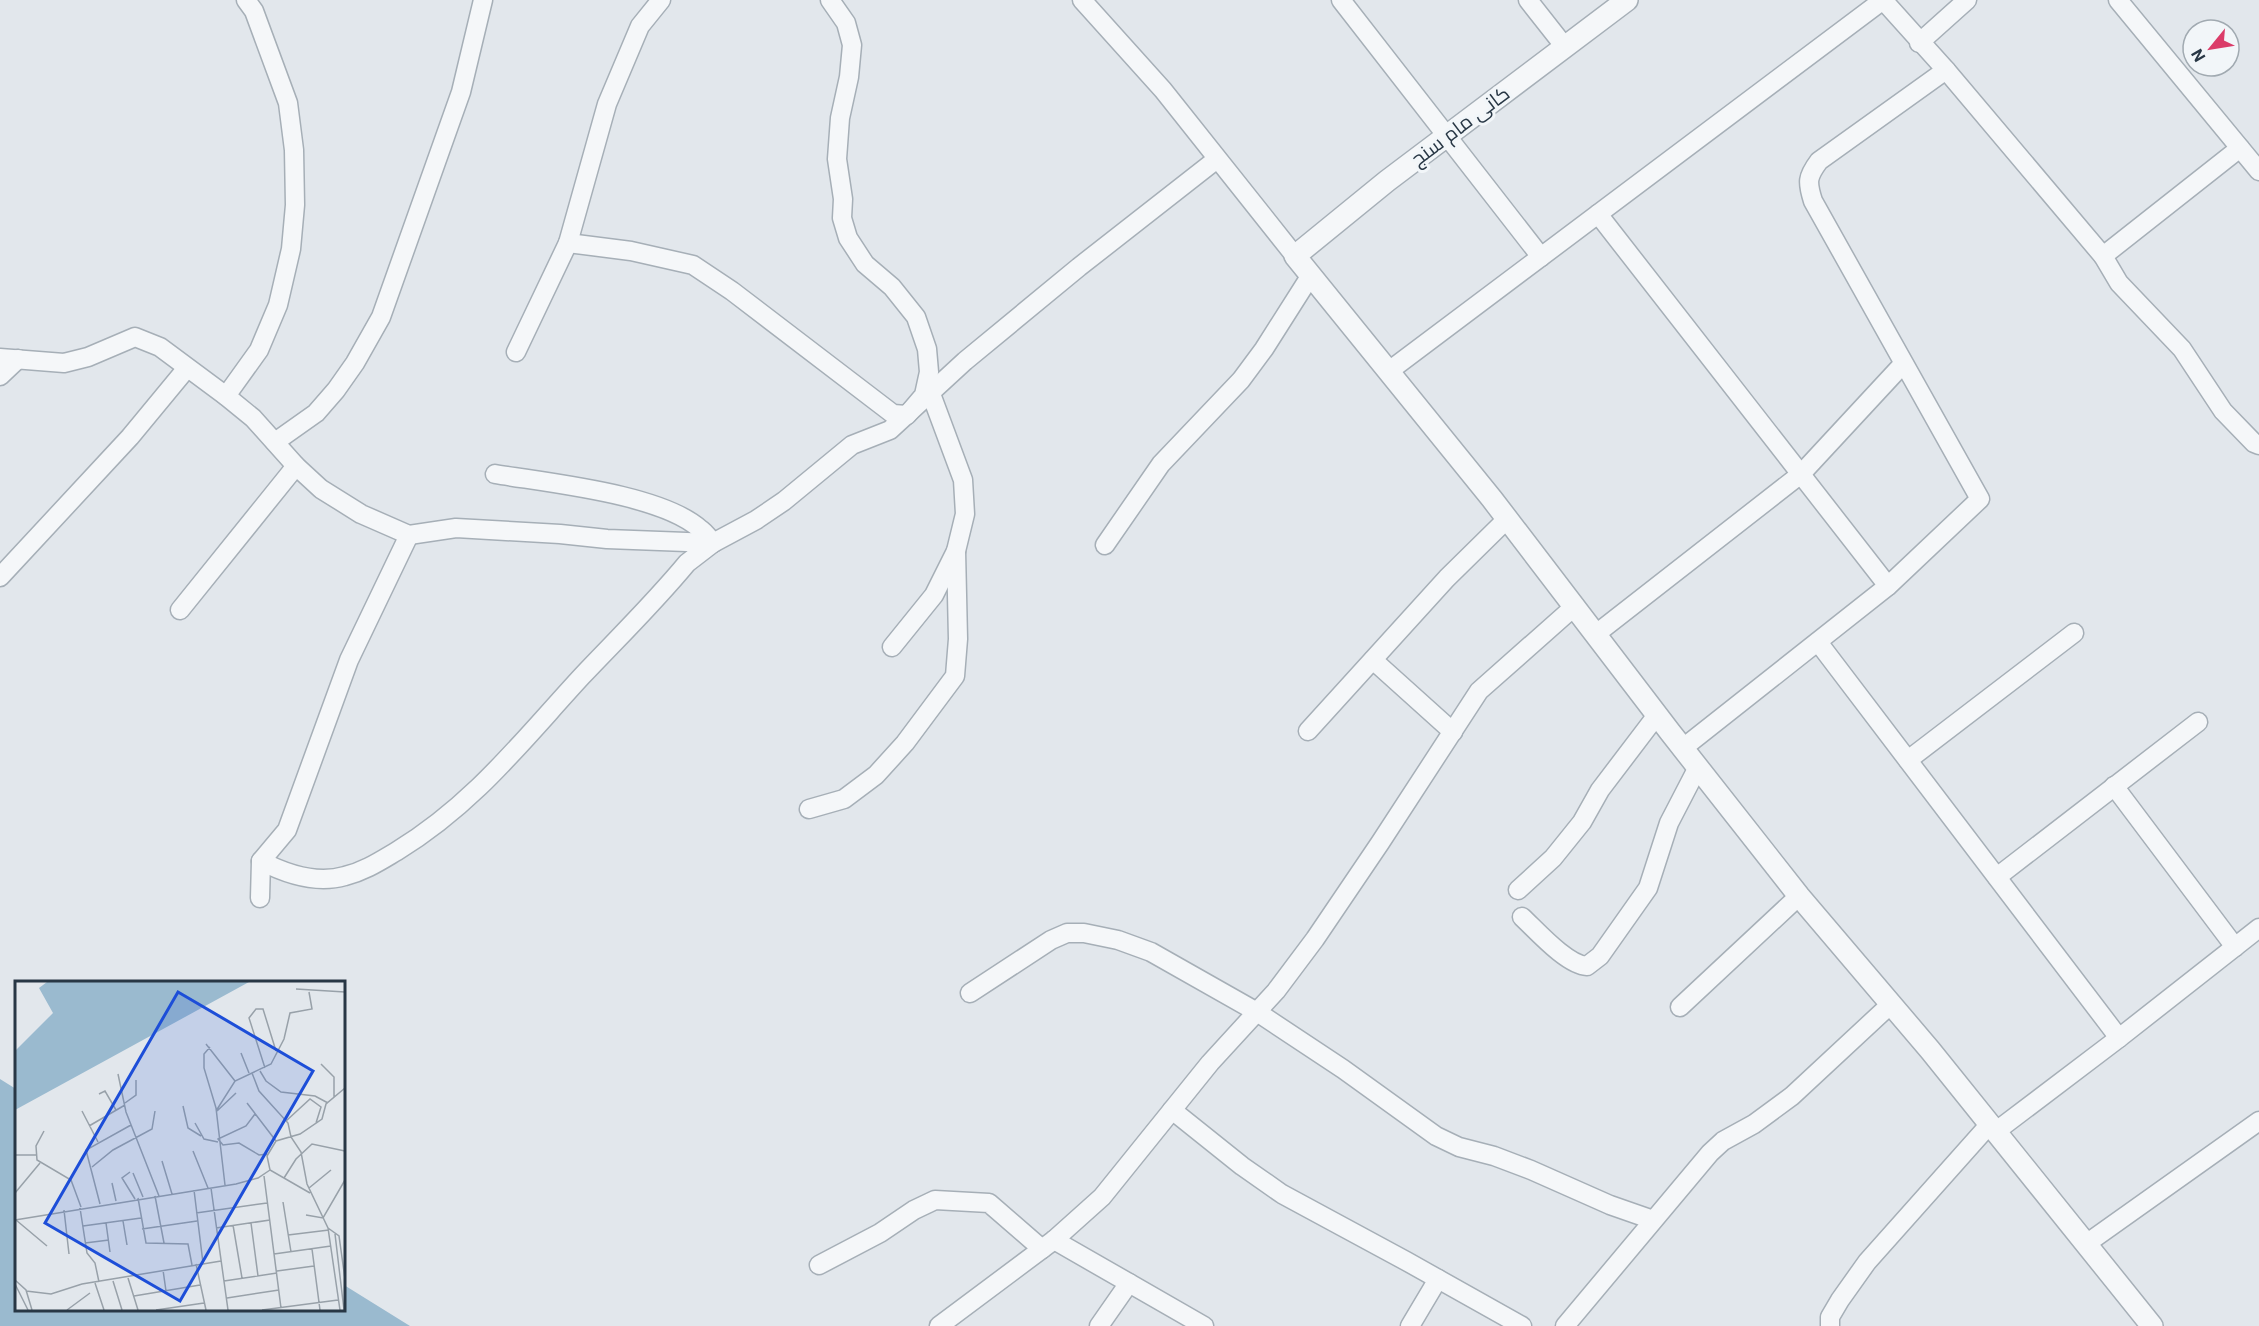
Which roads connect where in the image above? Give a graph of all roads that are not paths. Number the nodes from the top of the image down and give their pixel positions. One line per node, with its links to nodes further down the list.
1 (246, 0): 32 (street)
2 (483, 0): 34 (street)
3 (661, 0): 20 (street)
4 (830, 0): 33 (street)
5 (1082, 0): 17 (street)
6 (1341, 0): 15 (street)
7 (1528, 0): 13 (street)
8 (1627, 0): 13 (street, کانی مام سنج)
9 (1883, 0): 12 (street); 19 (street)
10 (1967, 0): 12 (street)
11 (2118, 0): 16 (street)
12 (1919, 43): 14 (street)
13 (1565, 47): 15 (street, کانی مام سنج)
14 (1946, 70): 22 (street); 27 (street)
15 (1447, 135): 21 (street, کانی مام سنج); 23 (street)
16 (2240, 148): 18 (street); 22 (street)
17 (1217, 159): 21 (street); 31 (street)
18 (2259, 171)
19 (1598, 214): 23 (street); 38 (street)
20 (568, 243): 25 (street); 33 (street)
21 (1295, 256): 24 (street)
22 (2103, 256): 35 (street)
23 (1541, 257): 29 (street)
24 (1311, 275): 29 (street); 42 (street)
25 (516, 352)
26 (9, 359): 28 (street); 30 (street)
27 (1903, 364): 38 (street); 45 (street)
28 (188, 368): 32 (street); 44 (street)
29 (1389, 371): 39 (street)
30 (0, 376)
31 (931, 394): 33 (street); 43 (street)
32 (226, 396): 34 (street)
33 (907, 415): 41 (street)
34 (275, 442): 36 (street)
35 (2259, 446)
36 (296, 466): 40 (street); 47 (street)
37 (495, 474): 41 (street)
38 (1802, 474): 45 (street); 49 (street)
39 (1506, 519): 46 (street); 52 (street)
40 (409, 535): 41 (street); 62 (street)
41 (713, 543): 62 (street)
42 (1105, 545)
43 (956, 551): 51 (street); 61 (street)
44 (0, 577)
45 (1888, 586): 50 (street)
46 (1575, 606): 49 (street); 56 (street)
47 (180, 610)
48 (2074, 633): 58 (street)
49 (1596, 634): 53 (street)
50 (1818, 642): 57 (street); 58 (street)
51 (892, 647)
52 (1373, 660): 55 (street); 56 (street)
53 (1657, 715): 57 (street); 64 (street)
54 (2198, 722): 60 (street)
55 (1308, 731)
56 (1453, 732): 73 (street)
57 (1683, 748): 59 (street)
58 (1908, 760): 63 (street)
59 (1698, 767): 65 (street); 67 (street)
60 (2114, 786): 63 (street); 69 (street)
61 (809, 809)
62 (261, 861): 66 (street)
63 (1997, 878): 74 (street)
64 (1518, 890)
65 (1799, 896): 71 (street); 72 (street)
66 (260, 898)
67 (1522, 917)
68 (2259, 928): 69 (street)
69 (2235, 947): 74 (street)
70 (970, 993): 73 (street)
71 (1891, 1004): 77 (street); 78 (street)
72 (1680, 1007)
73 (1257, 1012): 75 (street); 78 (street)
74 (2119, 1038): 77 (street)
75 (1172, 1110): 80 (street); 82 (street)
76 (2259, 1121): 79 (street)
77 (1992, 1128): 79 (street); 90 (street)
78 (1653, 1220): 89 (street)
79 (2086, 1244): 91 (street)
80 (1048, 1245): 81 (street); 83 (street); 84 (street)
81 (819, 1265)
82 (1438, 1280): 87 (street); 88 (street)
83 (1129, 1283): 85 (street); 86 (street)
84 (939, 1326)
85 (1099, 1326)
86 (1204, 1326)
87 (1410, 1326)
88 (1522, 1326)
89 (1565, 1326)
90 (1830, 1326)
91 (2152, 1326)

